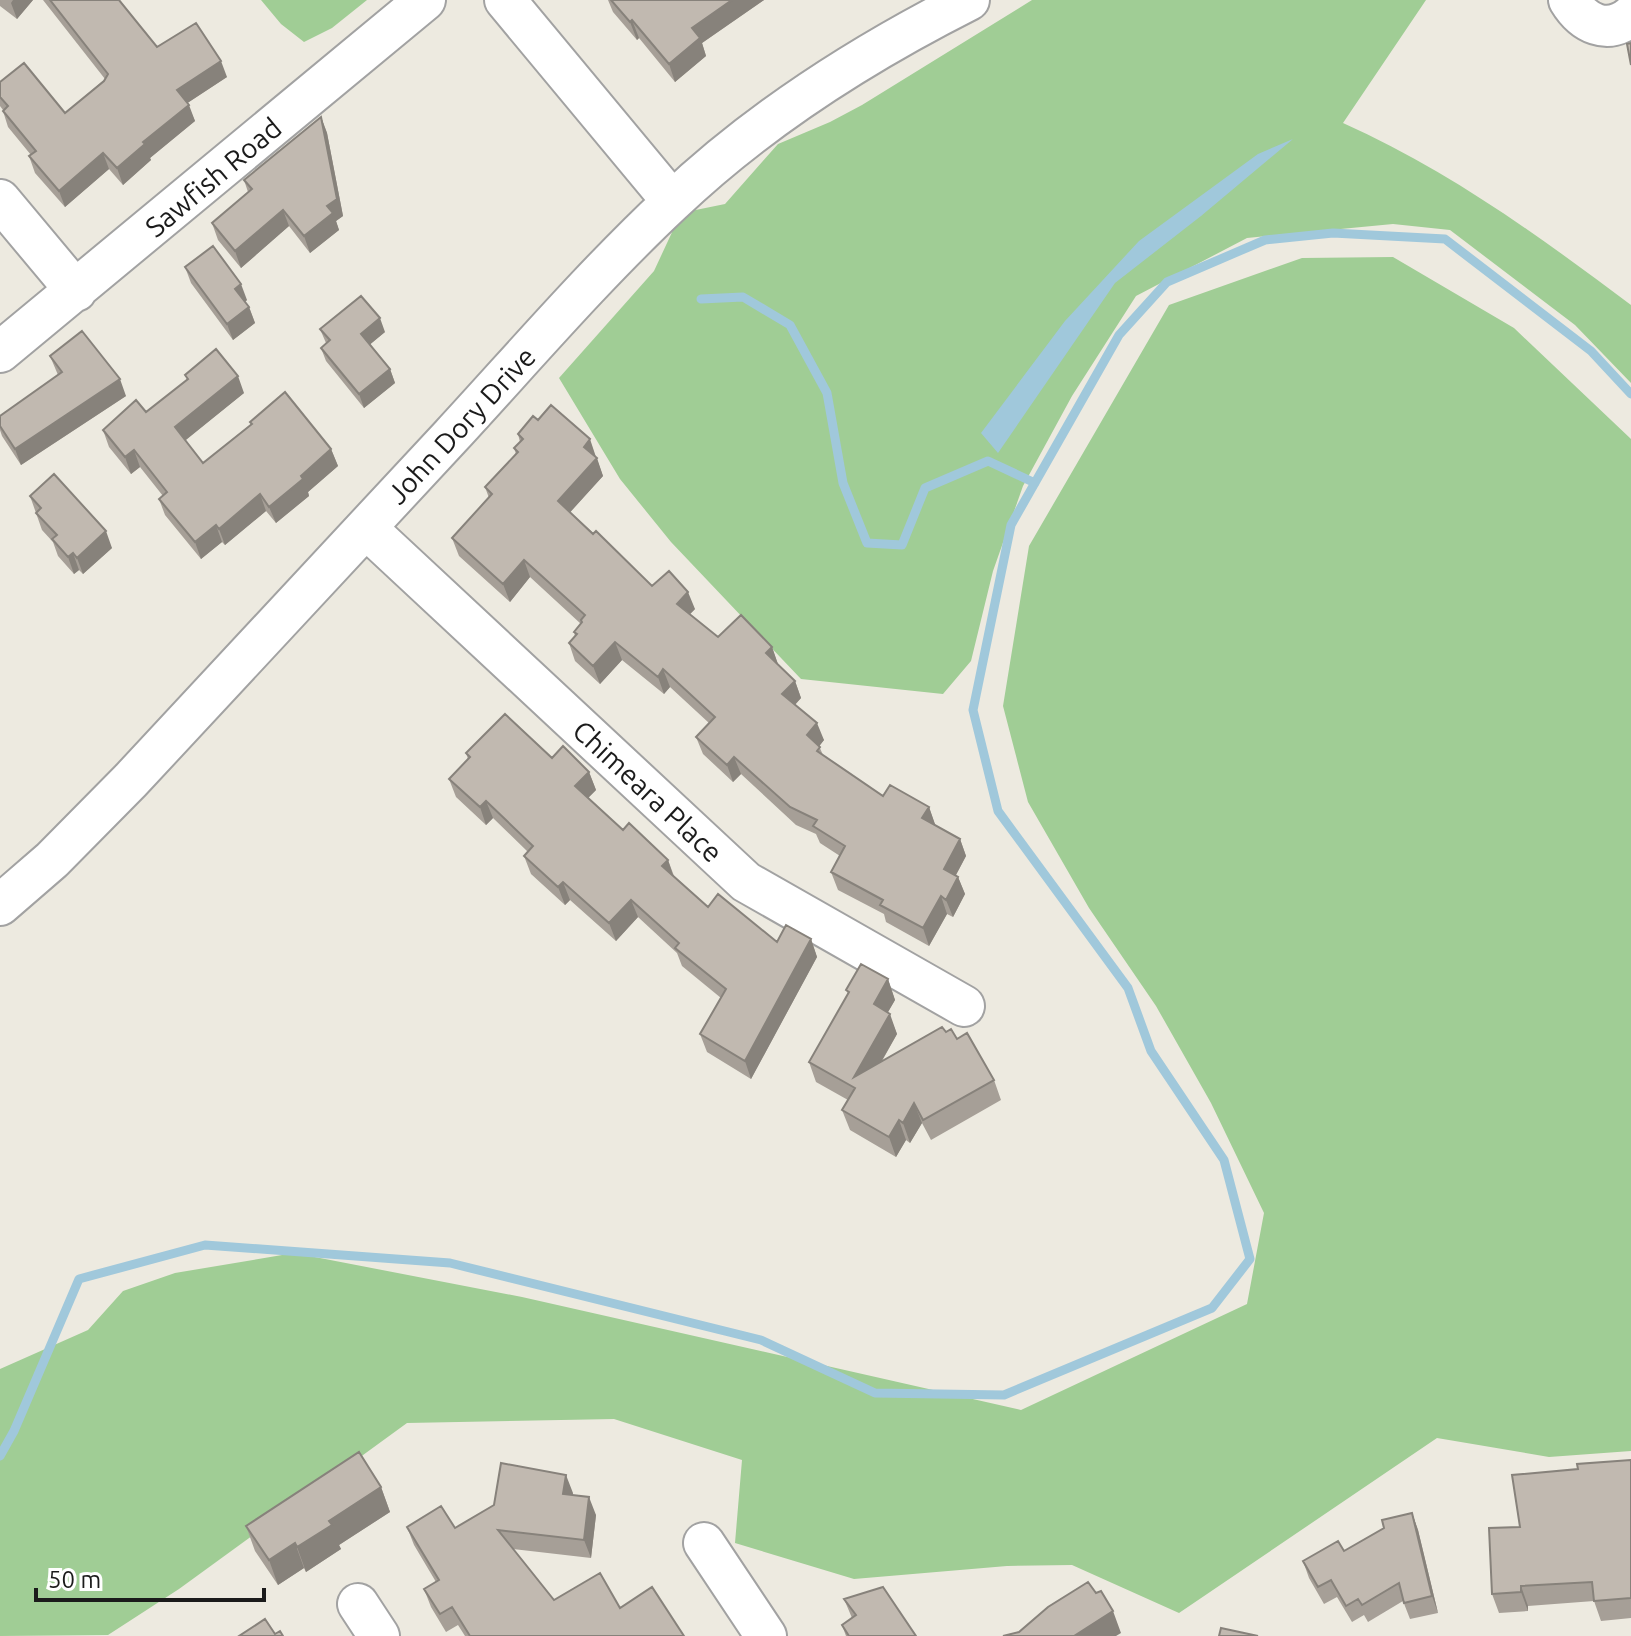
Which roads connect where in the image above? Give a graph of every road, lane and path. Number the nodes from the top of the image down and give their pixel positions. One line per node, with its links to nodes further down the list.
1 (425, 0): 8 (street, Sawfish Road)
2 (505, 0): 7 (street)
3 (969, 0): 7 (street, John Dory Drive)
4 (1569, 0): 5 (street)
5 (1631, 16)
6 (0, 200): 8 (street)
7 (672, 201): 10 (street, John Dory Drive)
8 (76, 291): 9 (street, Sawfish Road)
9 (0, 352)
10 (366, 528): 11 (street, John Dory Drive); 12 (street, Chimeara Place)
11 (0, 905)
12 (964, 1006)
13 (704, 1543): 14 (street)
14 (766, 1636)

